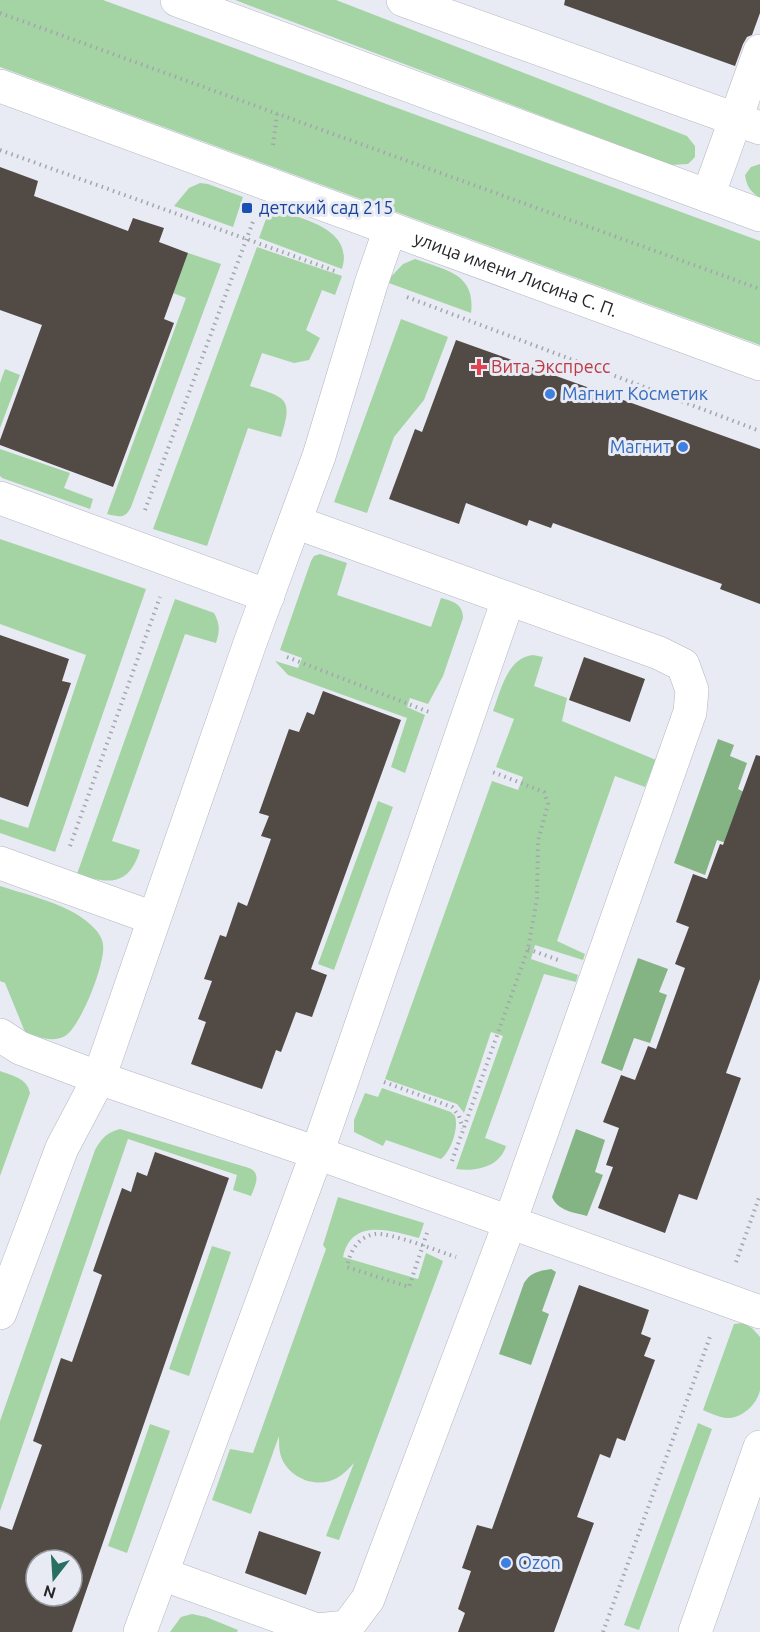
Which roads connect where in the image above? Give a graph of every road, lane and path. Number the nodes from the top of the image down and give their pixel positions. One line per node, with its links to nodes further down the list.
1 (177, 0): 9 (street)
2 (403, 0): 7 (street)
3 (0, 13): 6 (path)
4 (760, 51): 7 (street)
5 (0, 86): 8 (street, улица имени Лисина С. П.)
6 (277, 114): 8 (path); 12 (path)
7 (748, 123): 9 (street)
8 (267, 184): 11 (street, улица имени Лисина С. П.); 16 (path)
9 (708, 196): 10 (street)
10 (760, 215)
11 (390, 229): 13 (street, улица имени Лисина С. П.); 15 (street)
12 (760, 289)
13 (760, 364)
14 (0, 498): 16 (street)
15 (295, 522): 18 (street); 19 (street)
16 (131, 547): 17 (street)
17 (173, 562): 18 (street); 23 (path)
18 (268, 596): 20 (street)
19 (508, 600): 21 (street); 32 (street)
20 (250, 643): 21 (path); 24 (street)
21 (454, 758): 26 (street); 28 (path)
22 (0, 863): 23 (street)
23 (57, 884): 24 (street)
24 (153, 918): 27 (street)
25 (0, 1035): 27 (street)
26 (346, 1069): 28 (path); 29 (street)
27 (99, 1078): 29 (street); 37 (street)
28 (464, 1129): 31 (path)
29 (317, 1153): 31 (street); 39 (street)
30 (760, 1195): 35 (path)
31 (440, 1197): 32 (street); 33 (path)
32 (510, 1222): 34 (street); 35 (street)
33 (423, 1246): 33 (path); 34 (path)
34 (492, 1270): 39 (street)
35 (723, 1299): 36 (street); 41 (path)
36 (760, 1312)
37 (0, 1313)
38 (760, 1447): 42 (street)
39 (162, 1574): 40 (street)
40 (140, 1632)
41 (603, 1632)
42 (694, 1632)

